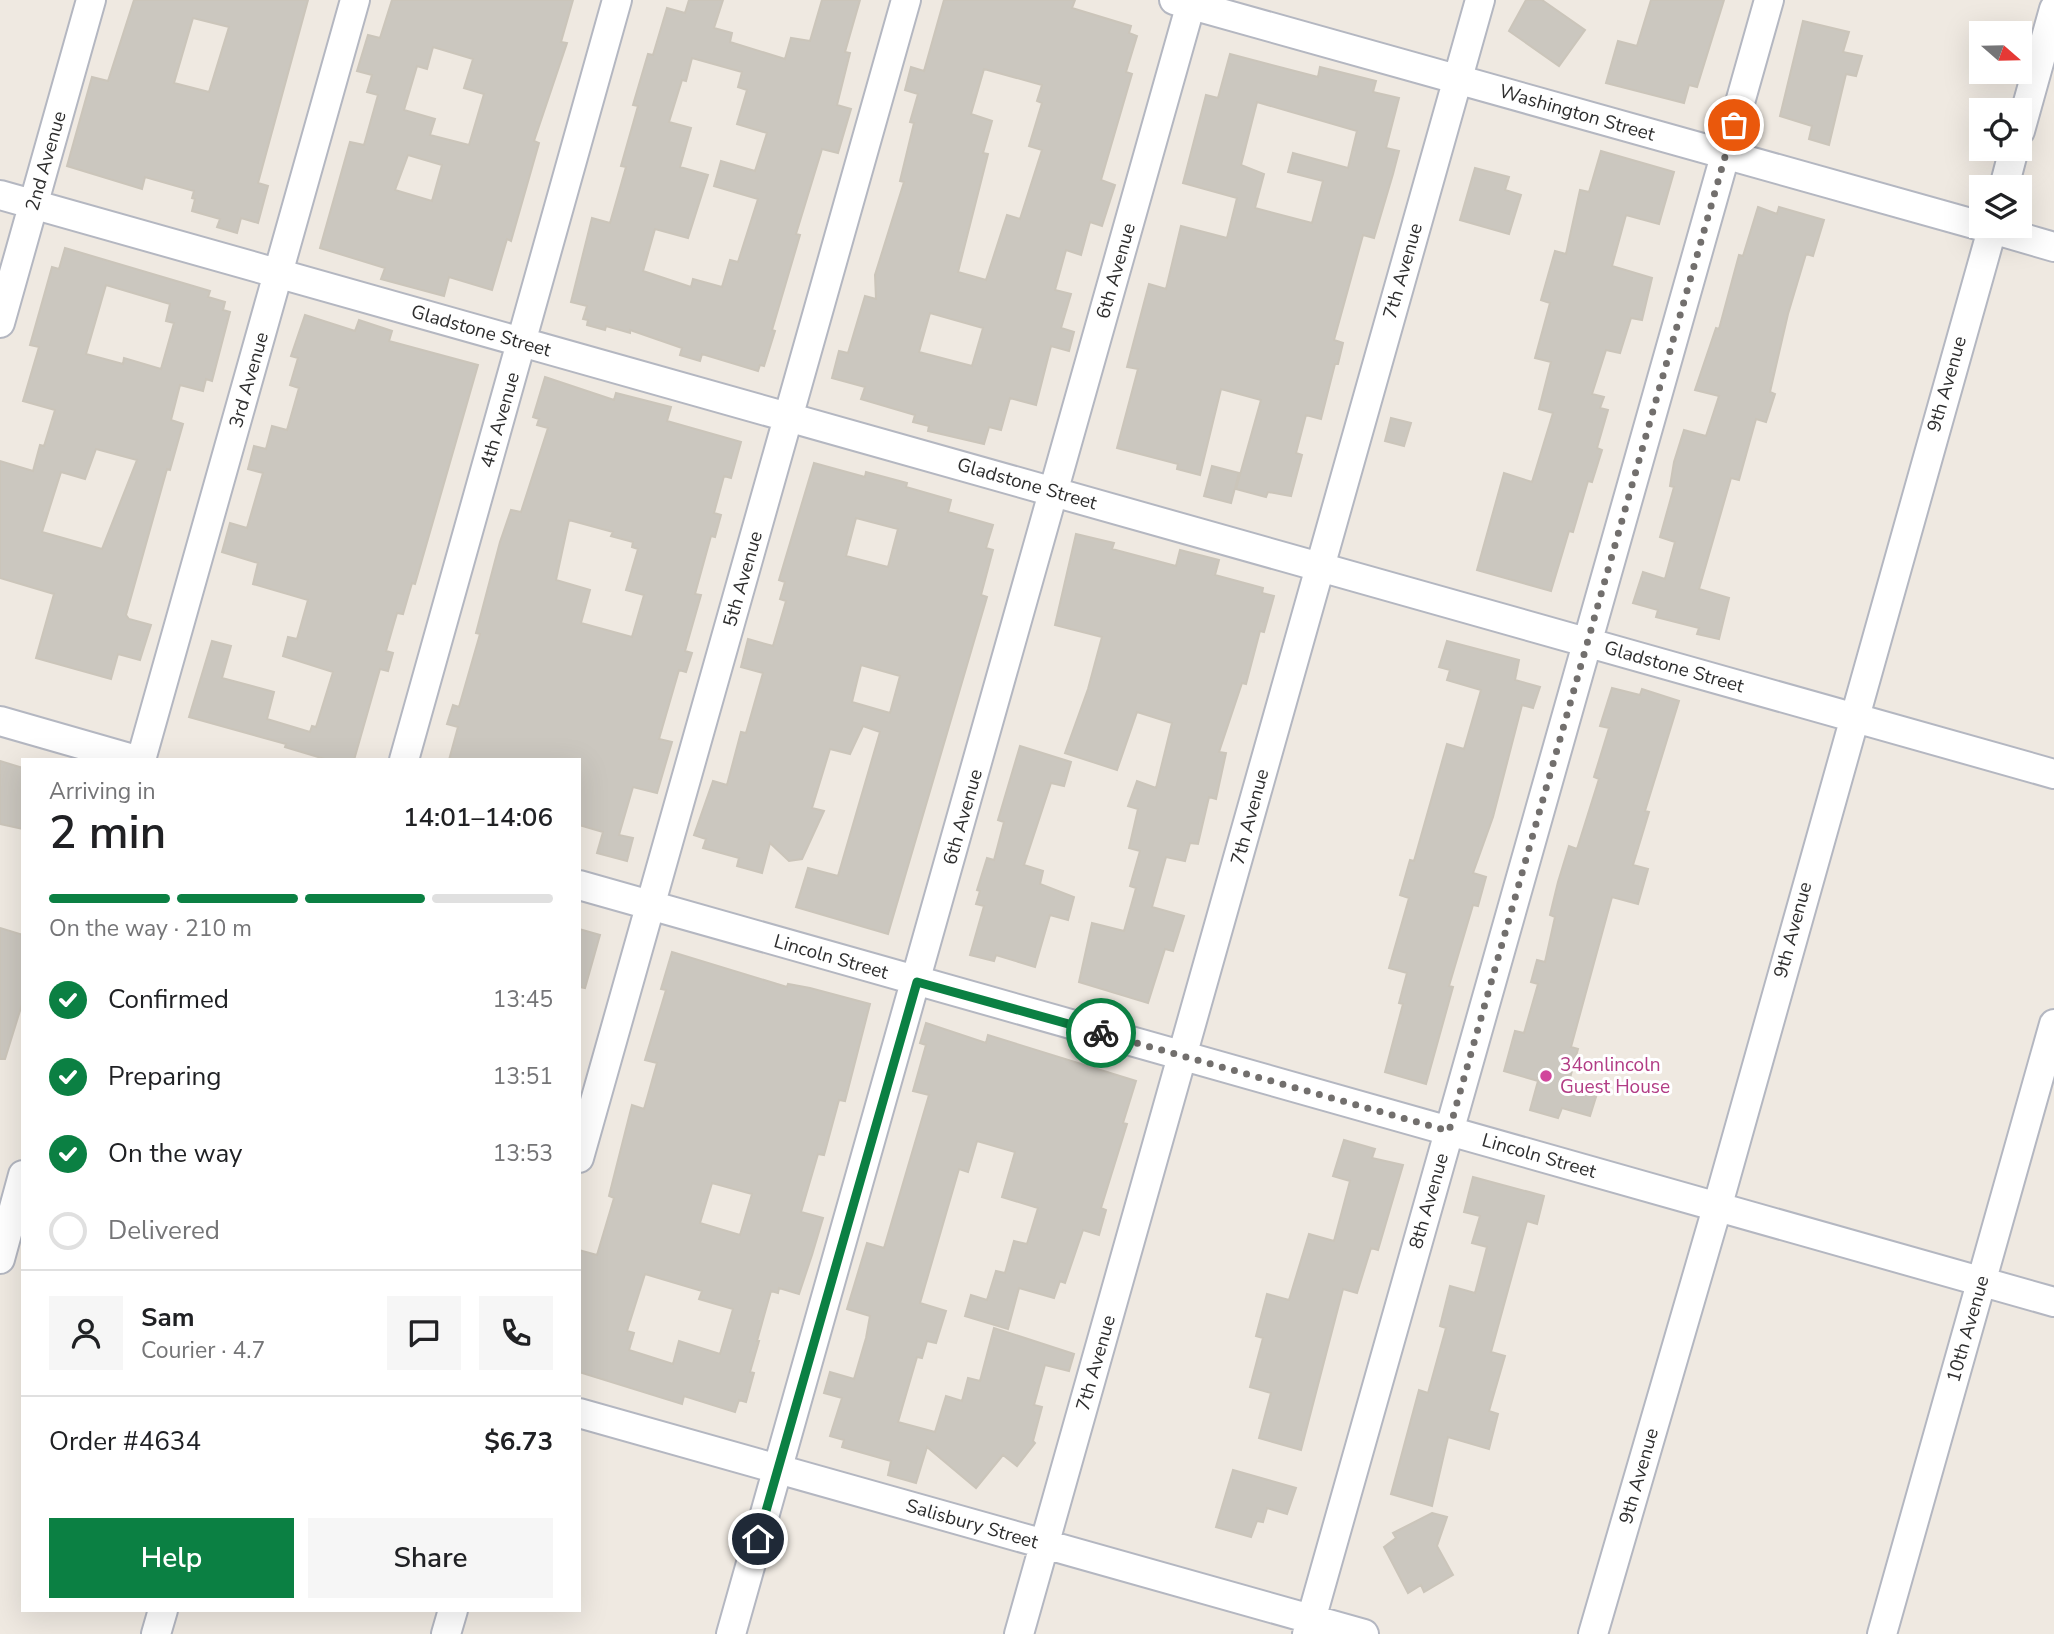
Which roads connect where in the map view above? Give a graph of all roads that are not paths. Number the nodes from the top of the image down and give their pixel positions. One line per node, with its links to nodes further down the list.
1 (91, 0): 13 (street, 2nd Avenue)
2 (355, 0): 18 (street, 3rd Avenue)
3 (617, 0): 20 (street, 4th Avenue)
4 (906, 0): 21 (street, 5th Avenue)
5 (1480, 0): 9 (street, 7th Avenue)
6 (1769, 0): 11 (street, 8th Avenue)
7 (1185, 2): 9 (street, Washington Street); 22 (street, 6th Avenue)
8 (2054, 9): 10 (street)
9 (1457, 79): 11 (street, Washington Street); 23 (street, 7th Avenue)
10 (2029, 98)
11 (1726, 155): 14 (street, Washington Street); 24 (street, 8th Avenue)
12 (0, 195): 13 (street, Gladstone Street)
13 (33, 205): 18 (street, Gladstone Street); 19 (street, 2nd Avenue)
14 (1969, 221)
15 (1984, 238): 25 (street, 9th Avenue)
16 (2025, 238): 17 (street, Washington Street)
17 (2054, 247)
18 (279, 274): 20 (street, Gladstone Street); 28 (street, 3rd Avenue)
19 (0, 323)
20 (522, 343): 21 (street, Gladstone Street); 29 (street, 4th Avenue)
21 (788, 417): 22 (street, Gladstone Street); 32 (street, 5th Avenue)
22 (1054, 492): 23 (street, Gladstone Street); 33 (street, 6th Avenue)
23 (1319, 569): 24 (street, Gladstone Street); 35 (street, 7th Avenue)
24 (1587, 643): 25 (street, Gladstone Street); 36 (street, 8th Avenue)
25 (1852, 716): 30 (street, Gladstone Street); 39 (street, 9th Avenue)
26 (0, 721): 27 (street)
27 (131, 758)
28 (139, 758)
29 (405, 758)
30 (2054, 774)
31 (581, 886): 32 (street, Lincoln Street)
32 (650, 905): 33 (street, Lincoln Street); 37 (street, 5th Avenue)
33 (917, 982): 35 (street, Lincoln Street); 44 (street, 6th Avenue)
34 (2054, 1024): 41 (street, 10th Avenue)
35 (1183, 1056): 36 (street, Lincoln Street); 45 (street, 7th Avenue)
36 (1449, 1131): 39 (street, Lincoln Street); 48 (street, 8th Avenue)
37 (581, 1151)
38 (21, 1184): 40 (street)
39 (1717, 1208): 41 (street, Lincoln Street); 54 (street, 9th Avenue)
40 (6, 1253)
41 (1982, 1281): 42 (street, Lincoln Street); 55 (street, 10th Avenue)
42 (2054, 1302)
43 (581, 1414): 44 (street, Salisbury Street)
44 (777, 1469): 45 (street, Salisbury Street); 51 (street, 6th Avenue)
45 (1044, 1544): 48 (street, Salisbury Street); 52 (street, 7th Avenue)
46 (162, 1612): 49 (street)
47 (452, 1612): 50 (street)
48 (1309, 1626): 53 (street, Salisbury Street)
49 (156, 1634)
50 (446, 1634)
51 (731, 1634)
52 (1019, 1634)
53 (1364, 1634)
54 (1593, 1634)
55 (1882, 1634)

